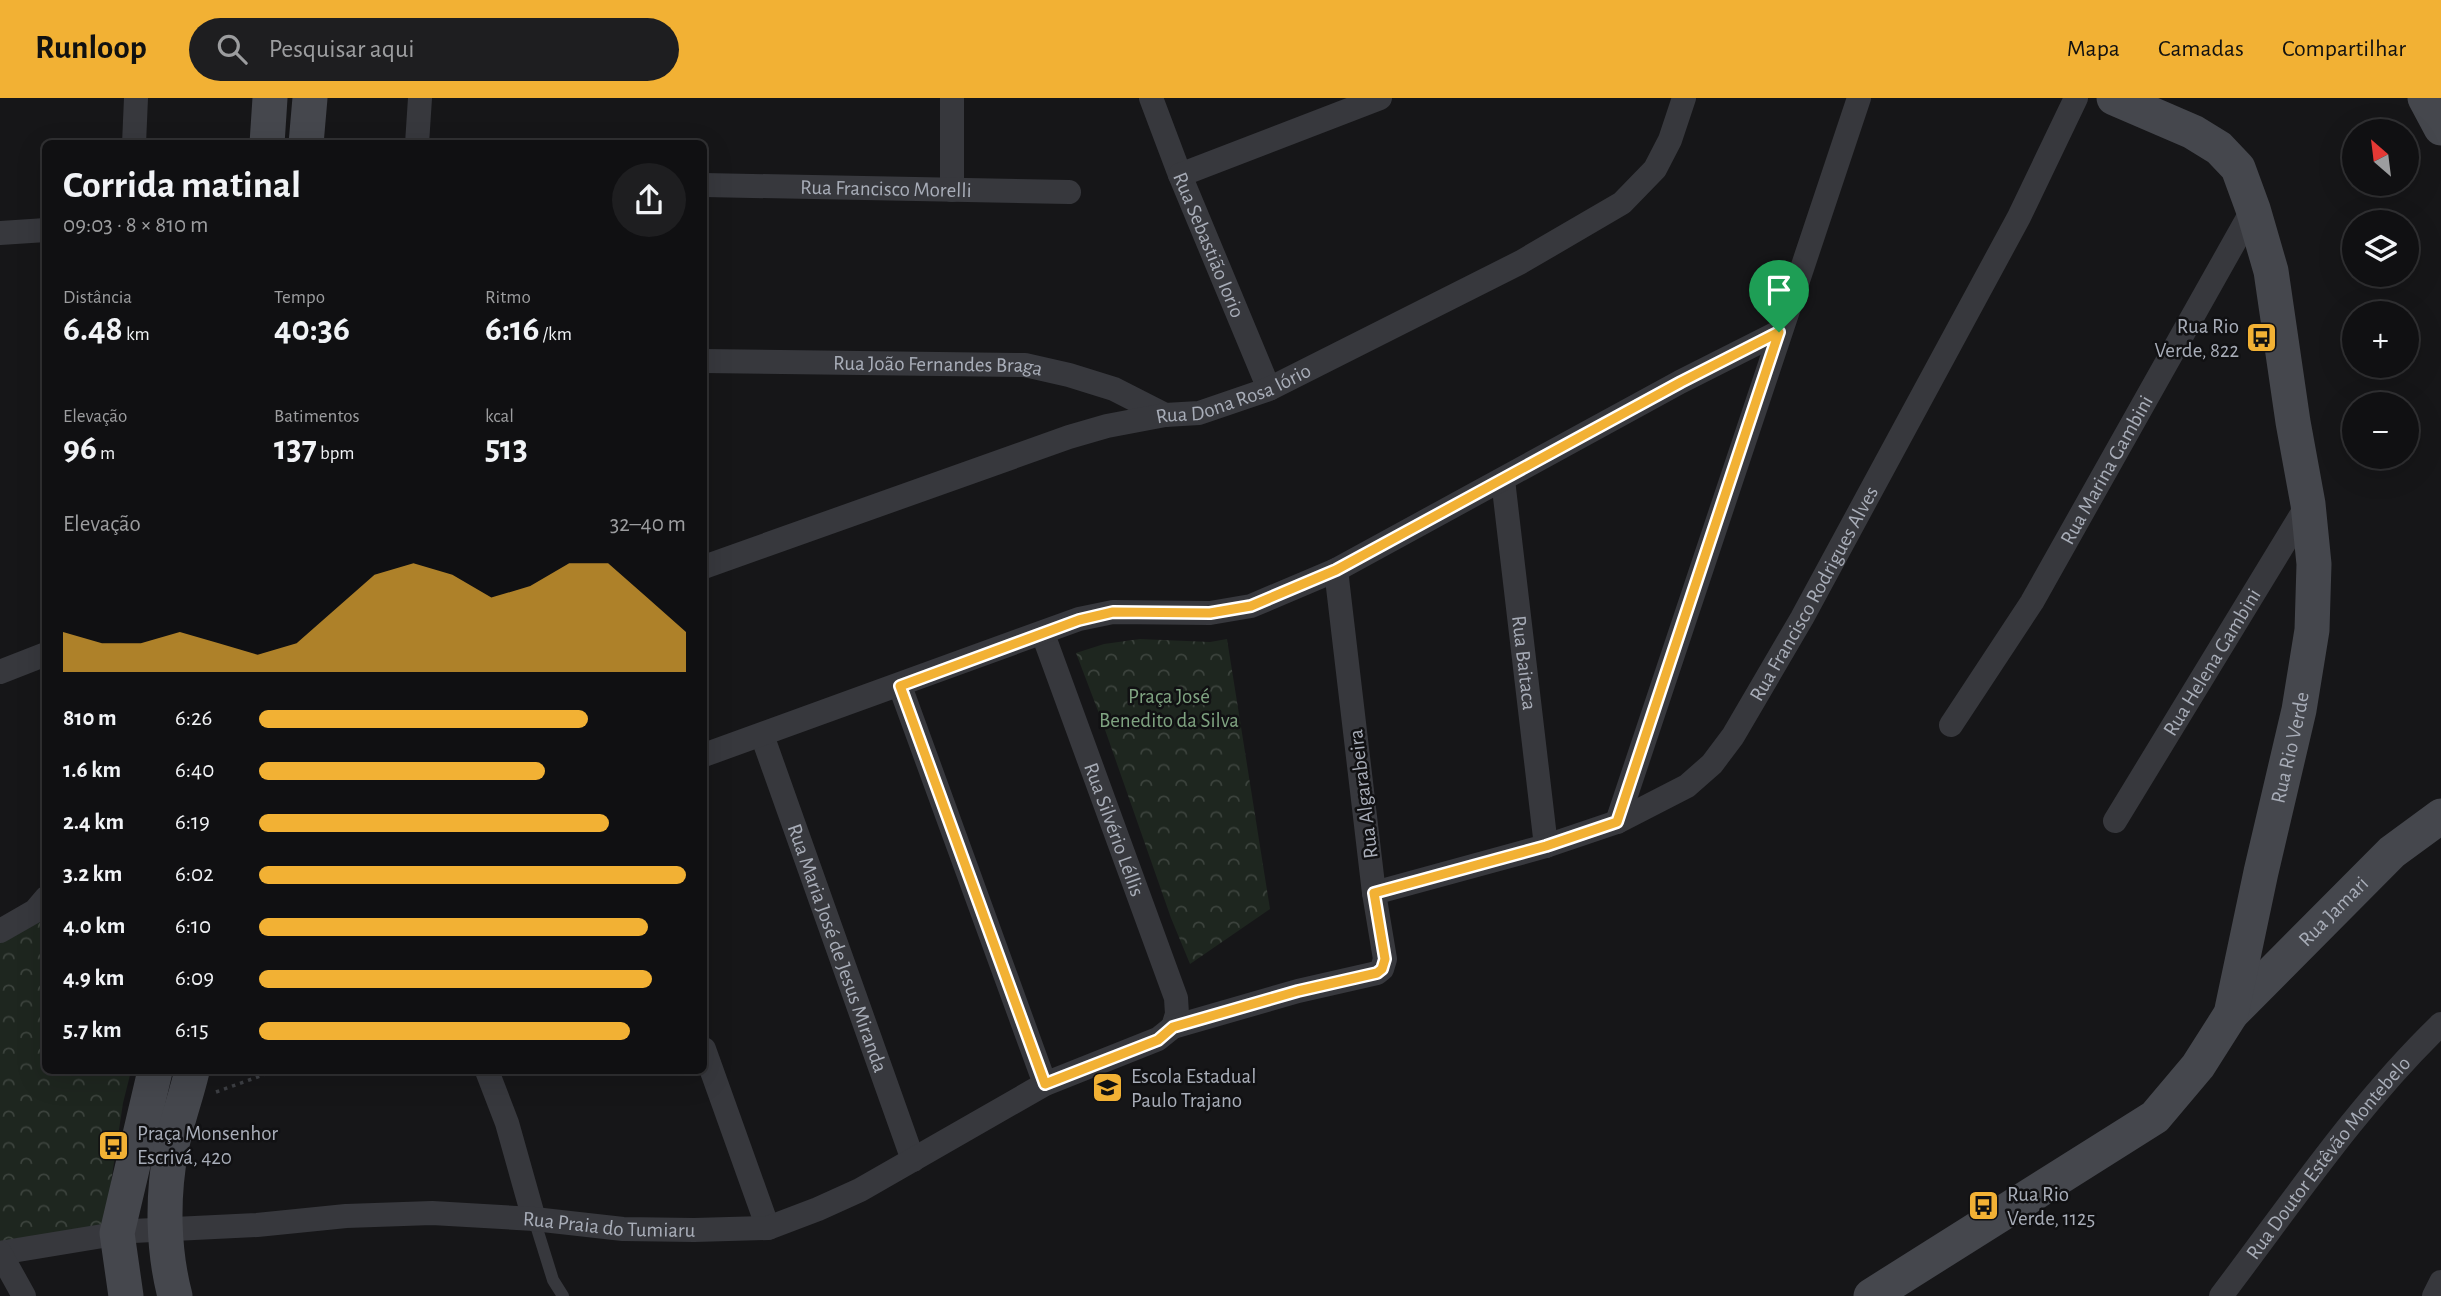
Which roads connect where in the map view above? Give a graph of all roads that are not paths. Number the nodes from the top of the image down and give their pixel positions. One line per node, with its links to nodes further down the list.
1 (135, 98): 14 (street)
2 (270, 98): 15 (street)
3 (310, 98): 16 (street)
4 (420, 98): 17 (street)
5 (952, 98): 20 (street)
6 (1151, 98): 18 (street, Rua Sebastião Iorio)
7 (1380, 98): 18 (street)
8 (1684, 98): 27 (street, Rua Dona Rosa Iório)
9 (1859, 98): 25 (street)
10 (2076, 98): 42 (street, Rua Francisco Rodrigues Alves)
11 (2113, 98): 22 (street, Rua Rio Verde)
12 (2425, 98): 13 (street)
13 (2441, 128)
14 (134, 140)
15 (267, 140)
16 (306, 140)
17 (417, 140)
18 (1180, 175): 27 (street, Rua Sebastião Iorio)
19 (707, 185): 20 (street, Rua Francisco Morelli)
20 (952, 190): 21 (street, Rua Francisco Morelli)
21 (1069, 192)
22 (2253, 209): 30 (street, Rua Rio Verde); 37 (street, Rua Marina Gambini)
23 (42, 230): 24 (street)
24 (0, 233)
25 (1779, 332): 29 (street); 42 (street)
26 (707, 361): 28 (street, Rua João Fernandes Braga)
27 (1269, 389): 28 (street, Rua Dona Rosa Iório)
28 (1165, 415): 31 (street, Rua Dona Rosa Iório)
29 (1503, 480): 32 (street); 43 (street, Rua Baitaca)
30 (2308, 504): 41 (street, Rua Helena Gambini); 45 (street, Rua Rio Verde)
31 (707, 566)
32 (1336, 570): 33 (street); 44 (street, Rua Algarabeira)
33 (1043, 634): 36 (street); 51 (street, Rua Silvério Léllis)
34 (42, 656): 35 (street)
35 (0, 672)
36 (900, 686): 38 (street); 55 (street)
37 (1951, 725)
38 (762, 735): 39 (street); 57 (street, Rua Maria José de Jesus Miranda)
39 (707, 754)
40 (2441, 817): 48 (street, Rua Jamari)
41 (2115, 821)
42 (1617, 822): 43 (street, Rua Francisco Rodrigues Alves)
43 (1546, 846): 44 (street, Rua Francisco Rodrigues Alves)
44 (1374, 893): 51 (street, Rua Algarabeira)
45 (2255, 902): 48 (street); 49 (street, Rua Rio Verde)
46 (42, 903): 47 (street)
47 (0, 931)
48 (2296, 949): 49 (street, Rua Jamari)
49 (2231, 1014): 68 (street, Rua Rio Verde)
50 (2441, 1024): 69 (street, Rua Doutor Estêvão Montebelo)
51 (1173, 1027): 55 (street, Rua Praia do Tumiaru)
52 (707, 1057): 59 (street)
53 (154, 1074): 61 (street)
54 (488, 1074): 58 (street)
55 (1045, 1084): 57 (street, Rua Praia do Tumiaru)
56 (188, 1086): 60 (street)
57 (913, 1160): 59 (street, Rua Praia do Tumiaru)
58 (534, 1219): 59 (street, Rua Praia do Tumiaru); 60 (street, Rua Praia do Tumiaru); 67 (lane)
59 (768, 1228)
60 (166, 1230): 61 (street, Rua Praia do Tumiaru); 66 (street)
61 (117, 1233): 62 (street, Rua Praia do Tumiaru); 65 (street)
62 (0, 1253): 64 (street)
63 (2441, 1282): 70 (street)
64 (24, 1296)
65 (126, 1296)
66 (175, 1296)
67 (563, 1296)
68 (1871, 1296)
69 (2221, 1296)
70 (2434, 1296)

